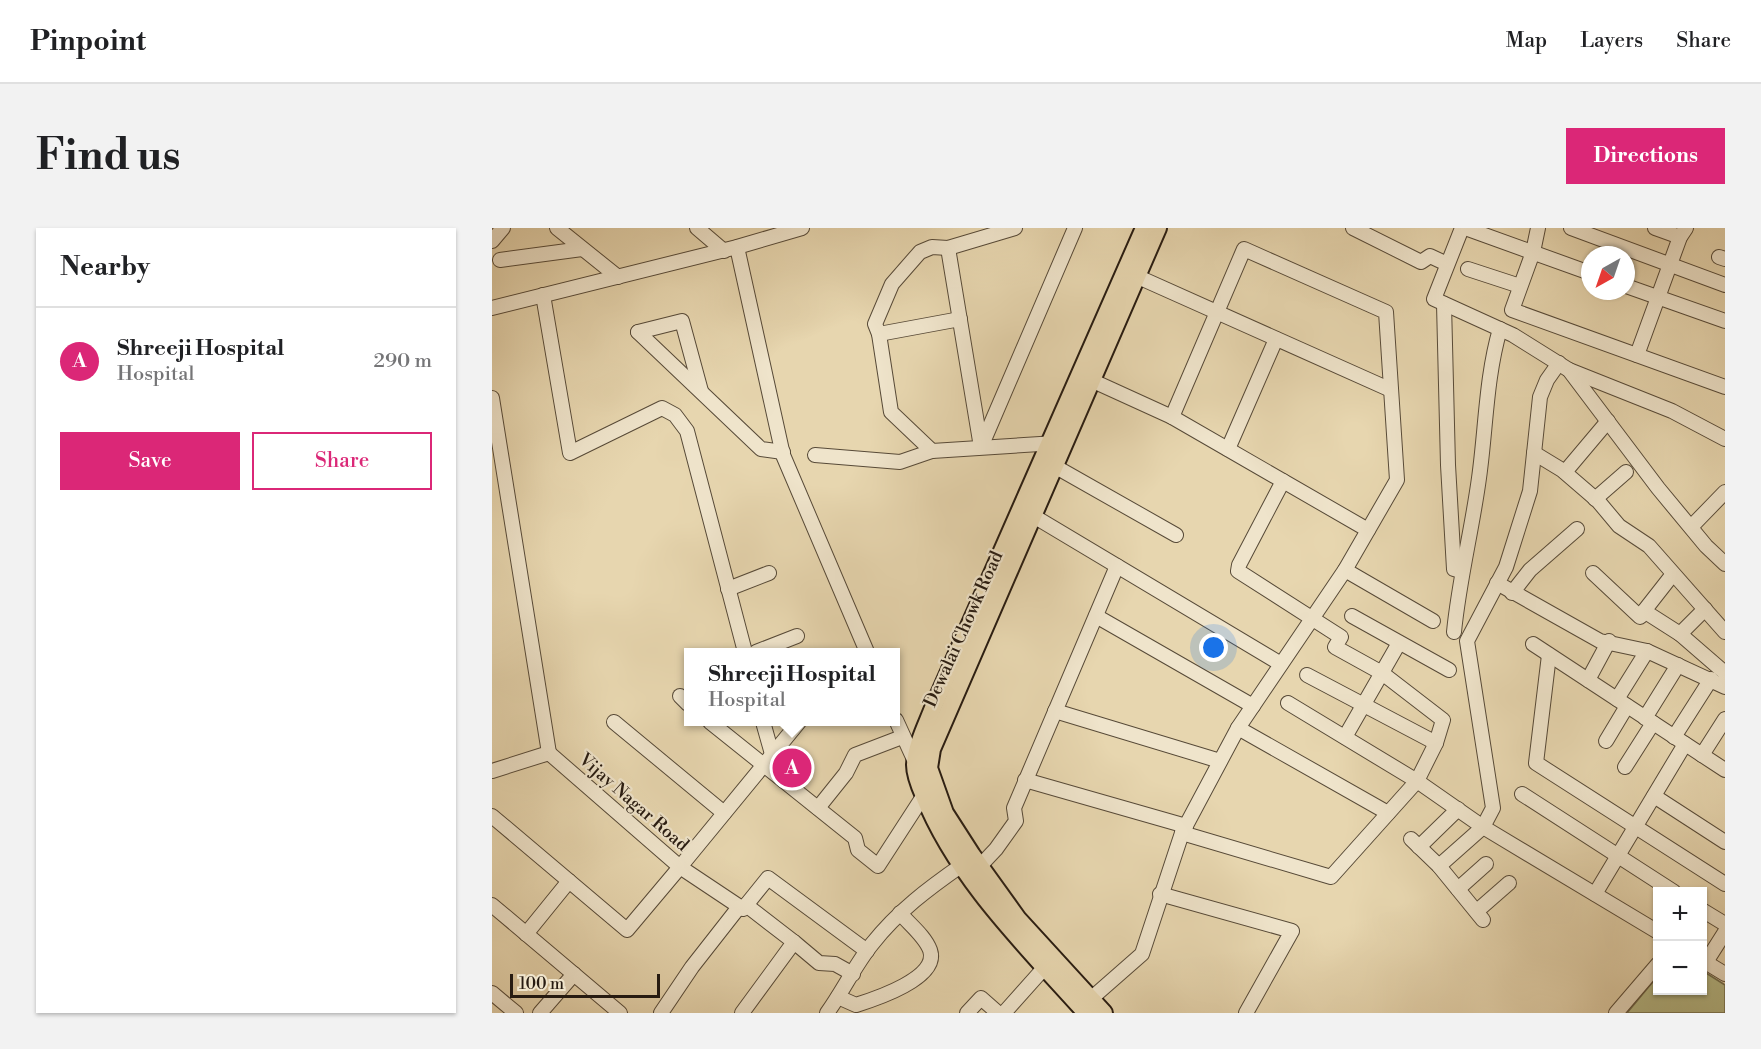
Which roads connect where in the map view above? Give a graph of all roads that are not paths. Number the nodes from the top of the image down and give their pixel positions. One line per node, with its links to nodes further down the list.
1 (503, 228): 17 (street)
2 (557, 228): 19 (street)
3 (697, 228): 20 (street)
4 (802, 228): 20 (street)
5 (1015, 228): 18 (street)
6 (1075, 228): 37 (street)
7 (1144, 228): 27 (main road, Dewalai Chowk Road)
8 (1158, 228): 27 (main road, Dewalai Chowk Road)
9 (1353, 228): 14 (street)
10 (1464, 228): 16 (street); 23 (street)
11 (1538, 228): 21 (street)
12 (1571, 228): 24 (street)
13 (1655, 228): 15 (street)
14 (1369, 232): 23 (street)
15 (1683, 233): 24 (street)
16 (1503, 235): 21 (street)
17 (492, 241)
18 (948, 248): 37 (street); 40 (street)
19 (582, 249): 22 (street); 28 (street)
20 (730, 249): 28 (street); 56 (street)
21 (1533, 252): 26 (street); 30 (street)
22 (500, 260)
23 (1447, 264): 34 (street)
24 (1670, 264): 29 (street); 33 (street)
25 (1468, 269): 30 (street)
26 (1581, 270)
27 (1131, 274): 36 (street); 44 (main road, Dewalai Chowk Road); 53 (main road, Dewalai Chowk Road)
28 (618, 278): 32 (street)
29 (1725, 285)
30 (1520, 286): 42 (street)
31 (1635, 289): 33 (street)
32 (543, 296): 35 (street); 78 (street)
33 (1657, 297): 38 (street); 42 (street)
34 (1444, 304): 39 (street); 73 (street)
35 (492, 308)
36 (1217, 312): 41 (street); 46 (street); 49 (street)
37 (960, 319): 40 (street)
38 (1725, 321)
39 (1500, 329): 43 (street); 73 (street)
40 (879, 334): 55 (street)
41 (1276, 339): 46 (street); 54 (street)
42 (1637, 355): 45 (street)
43 (1564, 366): 50 (street); 51 (street); 57 (street)
44 (1093, 381): 49 (street); 52 (main road, Dewalai Chowk Road)
45 (1725, 387)
46 (1391, 390): 68 (street)
47 (701, 391): 47 (street); 56 (street)
48 (492, 398): 125 (street)
49 (1172, 417): 54 (street)
50 (1608, 421): 60 (street); 66 (street)
51 (1725, 439)
52 (1067, 441): 53 (street); 59 (main road, Dewalai Chowk Road)
53 (1048, 445): 55 (street); 65 (main road, Dewalai Chowk Road)
54 (1228, 449): 62 (street)
55 (932, 451): 58 (street)
56 (783, 452): 95 (street)
57 (1534, 453): 60 (street); 77 (street)
58 (815, 456)
59 (1056, 467): 65 (main road, Dewalai Chowk Road); 69 (street)
60 (1565, 472): 64 (street)
61 (1626, 472): 64 (street)
62 (1283, 480): 68 (street); 84 (street)
63 (1725, 492): 66 (street)
64 (1595, 499): 76 (street)
65 (1027, 512): 71 (street); 129 (main road, Dewalai Chowk Road)
66 (1691, 527): 70 (street)
67 (1577, 529): 79 (street)
68 (1368, 530): 72 (street)
69 (1176, 535)
70 (1722, 554)
71 (1117, 566): 82 (street); 98 (street)
72 (1345, 570): 84 (street); 85 (street)
73 (1461, 571): 86 (street)
74 (769, 573): 78 (street)
75 (1593, 573): 81 (street)
76 (1673, 574): 80 (street); 81 (street)
77 (1497, 583): 79 (street); 144 (street)
78 (728, 589): 93 (street)
79 (1512, 592): 90 (street)
80 (1705, 609): 87 (street); 88 (street)
81 (1644, 611): 88 (street)
82 (1096, 616): 109 (street); 111 (street)
83 (1352, 616): 91 (street)
84 (1312, 619): 98 (street); 101 (street)
85 (1433, 621)
86 (1454, 632)
87 (1725, 632)
88 (1680, 634): 102 (street)
89 (797, 636): 94 (street)
90 (1609, 641): 96 (street); 105 (street)
91 (1399, 643): 100 (street); 101 (street)
92 (1533, 644): 97 (street)
93 (744, 648)
94 (766, 648)
95 (865, 648)
96 (1647, 651): 99 (street); 107 (street)
97 (1549, 655): 105 (street); 143 (street)
98 (1281, 664): 109 (street)
99 (1678, 665): 104 (street); 113 (street)
100 (1449, 670)
101 (1382, 673): 110 (street); 124 (street)
102 (1725, 673)
103 (1307, 675): 110 (street)
104 (1711, 679): 106 (street); 122 (street)
105 (1588, 680): 107 (street)
106 (1725, 687)
107 (1622, 702): 113 (street); 123 (street)
108 (1288, 703): 121 (street)
109 (1253, 706): 119 (street)
110 (1363, 706): 121 (street); 124 (street)
111 (1055, 711): 128 (street); 133 (street)
112 (1725, 719): 126 (street)
113 (1649, 720): 122 (street); 130 (street)
114 (614, 722): 140 (street)
115 (716, 726): 127 (street)
116 (764, 726): 127 (street)
117 (796, 726): 127 (street, Vijay Nagar Road)
118 (898, 726): 120 (street)
119 (1238, 728): 128 (street); 141 (street)
120 (902, 736): 129 (street); 138 (street)
121 (1345, 737): 134 (street)
122 (1680, 740): 126 (street); 137 (street)
123 (1606, 741)
124 (1436, 743): 134 (street)
125 (549, 753): 132 (street); 152 (street, Vijay Nagar Road)
126 (1702, 755): 131 (street)
127 (768, 760): 138 (street); 140 (street, Vijay Nagar Road)
128 (1220, 761): 145 (street)
129 (922, 767): 136 (main road); 150 (main road)
130 (1625, 767)
131 (1725, 770)
132 (492, 771)
133 (1026, 780): 145 (street); 150 (street)
134 (1417, 781): 139 (street); 141 (street)
135 (1522, 794): 147 (street)
136 (924, 795): 138 (street); 149 (main road)
137 (1654, 796): 143 (street); 146 (street)
138 (818, 808)
139 (1458, 809): 144 (street); 151 (street)
140 (724, 813): 152 (street, Vijay Nagar Road)
141 (1388, 813): 145 (street)
142 (492, 816): 153 (street)
143 (1635, 826): 147 (street); 155 (street)
144 (1483, 827): 151 (street); 159 (street)
145 (1184, 830): 158 (street)
146 (1725, 842)
147 (1618, 855): 156 (street); 159 (street)
148 (1486, 864): 157 (street)
149 (962, 865): 162 (street); 172 (main road)
150 (980, 866): 179 (main road)
151 (1439, 866): 157 (street)
152 (680, 867): 153 (street); 161 (street)
153 (569, 881): 167 (street)
154 (1509, 883): 157 (street)
155 (1725, 884)
156 (1668, 887)
157 (1458, 889)
158 (1160, 894): 179 (street); 190 (street)
159 (1595, 894): 165 (street)
160 (492, 905): 167 (street)
161 (742, 906): 168 (street); 169 (street); 183 (street)
162 (900, 913): 169 (street); 178 (street)
163 (1707, 913): 164 (street)
164 (1725, 924)
165 (1653, 929)
166 (1725, 932): 170 (street)
167 (526, 934): 174 (street)
168 (794, 942): 175 (street); 184 (street)
169 (867, 951): 175 (street)
170 (1707, 957)
171 (1707, 963): 176 (street)
172 (1045, 967): 179 (main road); 188 (street)
173 (1653, 970): 191 (street)
174 (574, 974): 181 (street); 182 (street)
175 (853, 974): 178 (street)
176 (1725, 975)
177 (492, 993): 180 (street)
178 (838, 997): 185 (street)
179 (1086, 1007): 189 (main road)
180 (516, 1013)
181 (540, 1013)
182 (620, 1013)
183 (661, 1013)
184 (742, 1013)
185 (826, 1013)
186 (967, 1013): 187 (street)
187 (998, 1013)
188 (1004, 1013)
189 (1104, 1013)
190 (1246, 1013)
191 (1616, 1013)

